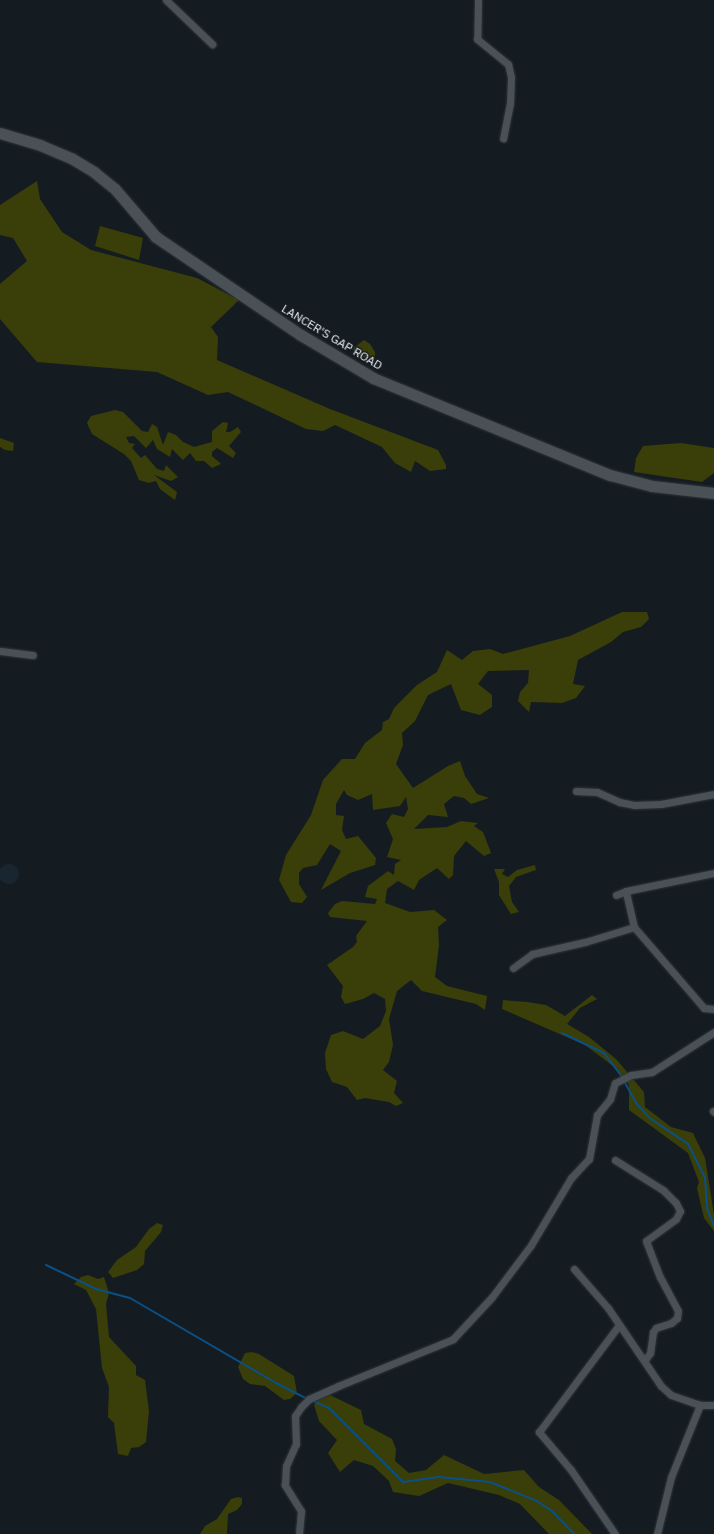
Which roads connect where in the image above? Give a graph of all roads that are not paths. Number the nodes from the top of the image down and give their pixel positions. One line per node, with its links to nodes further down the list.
1 (166, 0): 3 (street)
2 (478, 0): 5 (street)
3 (212, 44)
4 (0, 133): 6 (main road, LANCER'S GAP ROAD)
5 (503, 138)
6 (714, 493)
7 (0, 651): 8 (street)
8 (33, 655)
9 (576, 791): 10 (street)
10 (714, 794)
11 (714, 873): 12 (street)
12 (626, 891): 13 (street); 14 (street)
13 (616, 895)
14 (634, 927): 15 (street); 16 (street)
15 (513, 968)
16 (714, 1009)
17 (714, 1032): 24 (street)
18 (615, 1160): 21 (street)
19 (574, 1270): 20 (street)
20 (620, 1325): 21 (street); 25 (street)
21 (645, 1360): 22 (street)
22 (700, 1405): 23 (street); 26 (street)
23 (714, 1405)
24 (299, 1534)
25 (615, 1534)
26 (657, 1534)

